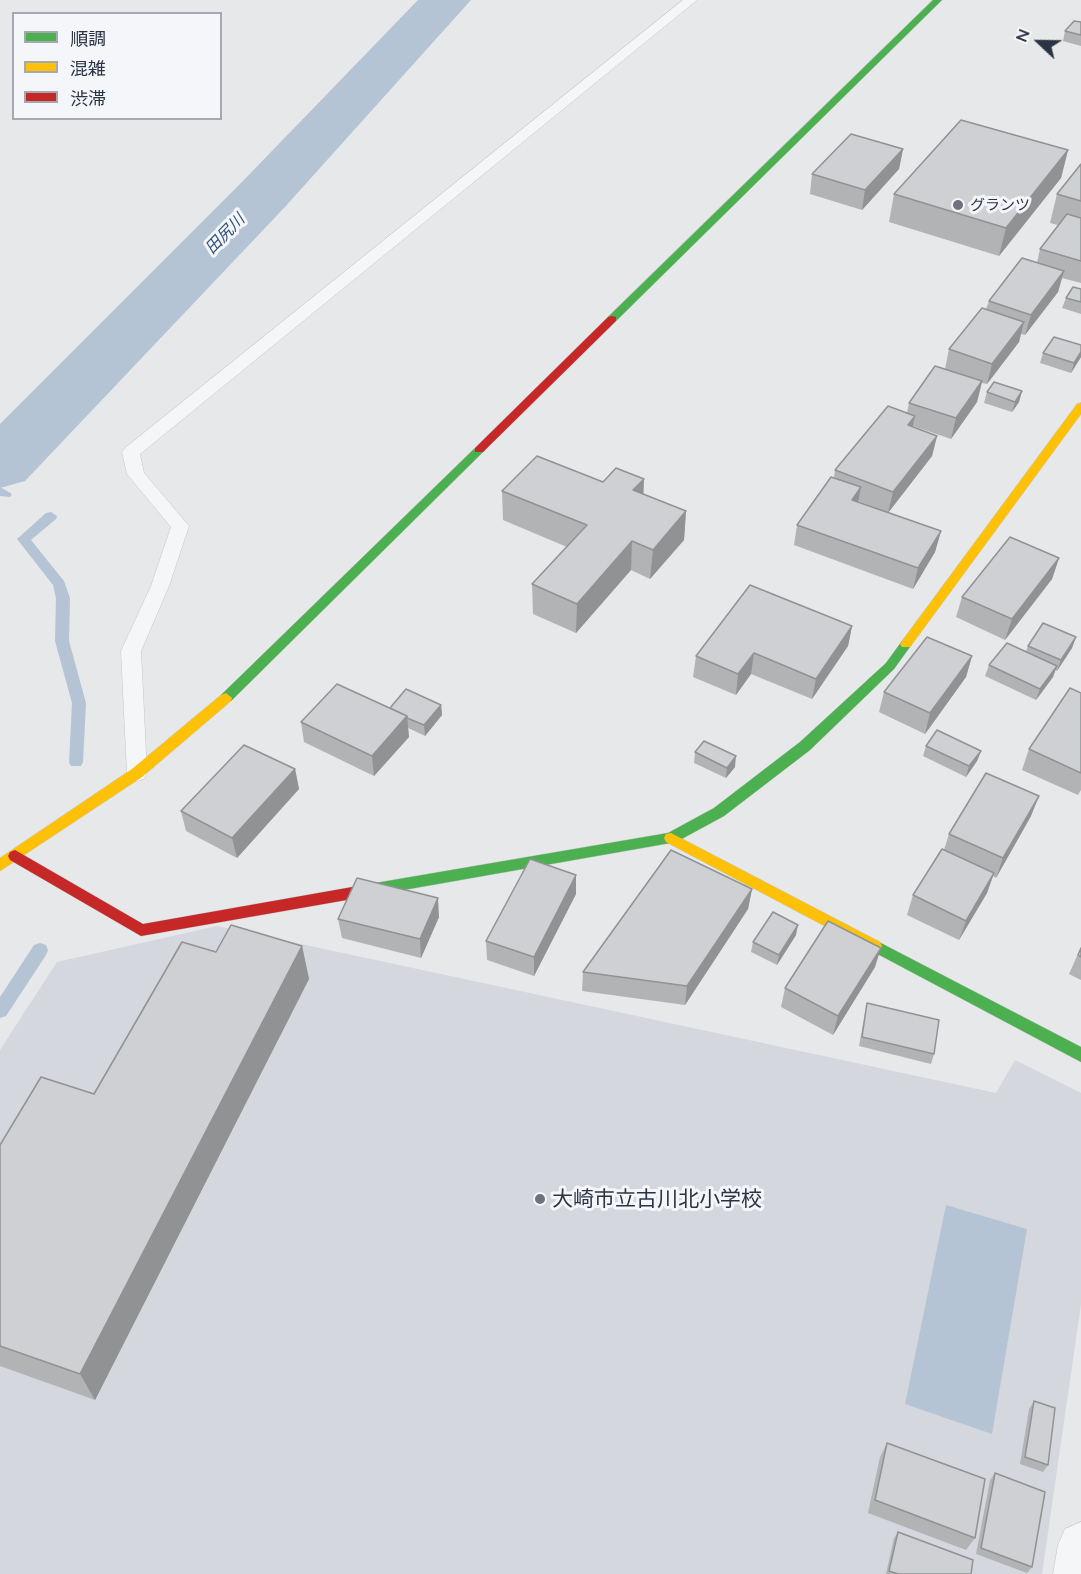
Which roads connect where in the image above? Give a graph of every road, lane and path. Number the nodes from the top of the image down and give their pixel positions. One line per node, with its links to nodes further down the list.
1 (691, 0): 4 (lane)
2 (938, 0): 4 (street)
3 (1081, 406): 5 (street)
4 (137, 773): 6 (street)
5 (671, 838): 6 (street); 8 (street)
6 (15, 856): 7 (street)
7 (0, 865)
8 (1081, 1054)
9 (1081, 1545): 10 (street)
10 (1076, 1574)

